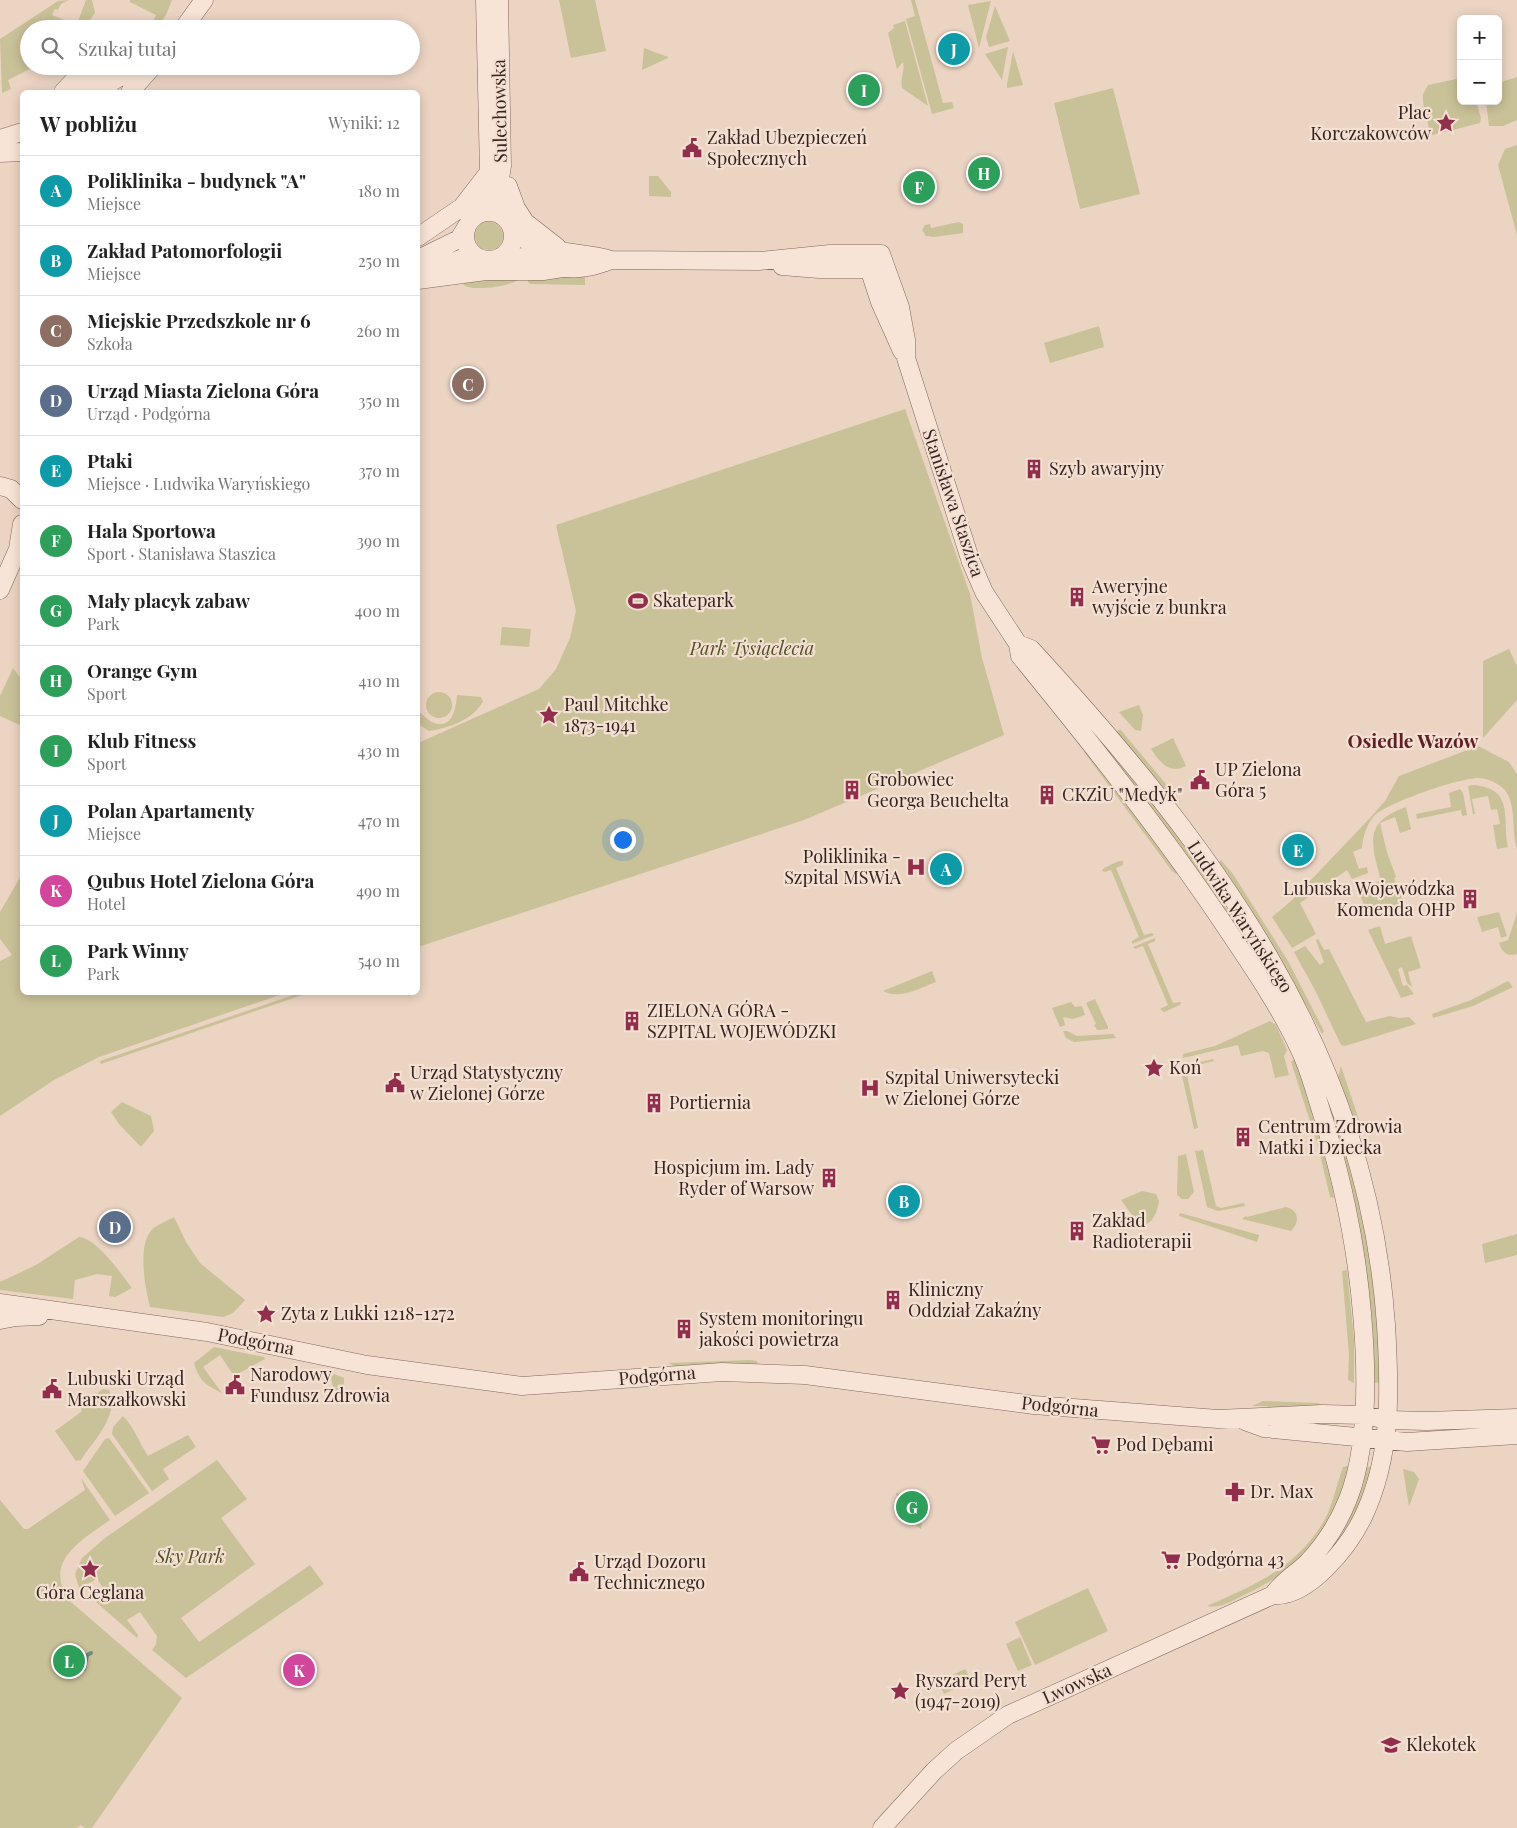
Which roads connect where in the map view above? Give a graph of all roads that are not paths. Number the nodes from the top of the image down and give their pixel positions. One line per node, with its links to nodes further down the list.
1 (204, 0): 4 (street)
2 (485, 0): 14 (street, Sulechowska)
3 (499, 0): 14 (street, Sulechowska)
4 (190, 20)
5 (79, 75): 10 (street)
6 (124, 75): 9 (street)
7 (145, 75): 12 (street)
8 (157, 75): 13 (street)
9 (107, 88): 11 (street)
10 (65, 90)
11 (80, 90)
12 (132, 90)
13 (145, 90)
14 (495, 98): 19 (street, Sulechowska)
15 (20, 127): 16 (street)
16 (6, 142): 17 (street); 18 (street)
17 (20, 145)
18 (20, 151)
19 (496, 169): 20 (street, Sulechowska); 21 (street, Sulechowska); 22 (street); 26 (street)
20 (472, 220): 21 (street); 24 (street); 25 (street)
21 (511, 226): 23 (street); 26 (street)
22 (420, 236)
23 (502, 257): 25 (street); 26 (street)
24 (420, 258)
25 (478, 258): 27 (street)
26 (562, 259): 28 (street); 33 (street, Stanisława Staszica)
27 (420, 273)
28 (420, 280)
29 (0, 486): 30 (street)
30 (20, 498)
31 (20, 547): 32 (street)
32 (0, 590)
33 (1018, 644): 34 (street, Stanisława Staszica); 35 (street, Stanisława Staszica)
34 (1090, 713): 37 (street, Ludwika Waryńskiego)
35 (1074, 722): 36 (street, Ludwika Waryńskiego)
36 (1302, 1055): 37 (street); 39 (street, Ludwika Waryńskiego)
37 (1324, 1063): 42 (street, Ludwika Waryńskiego)
38 (0, 1304): 40 (street, Podgórna)
39 (1361, 1307): 42 (street); 43 (street, Ludwika Waryńskiego)
40 (75, 1315): 41 (street, Podgórna); 45 (street, Podgórna)
41 (0, 1320)
42 (1386, 1329): 46 (street, Ludwika Waryńskiego)
43 (1363, 1415): 45 (street, Podgórna); 46 (street, Podgórna); 48 (street, Ludwika Waryńskiego)
44 (1517, 1418): 46 (street, Podgórna)
45 (1242, 1420): 48 (street, Podgórna)
46 (1388, 1420): 49 (street, Ludwika Waryńskiego)
47 (1517, 1434): 49 (street, Podgórna)
48 (1363, 1437): 49 (street, Podgórna); 50 (street, Lwowska)
49 (1387, 1439): 50 (street, Lwowska)
50 (1274, 1595): 51 (street, Lwowska)
51 (882, 1828)

